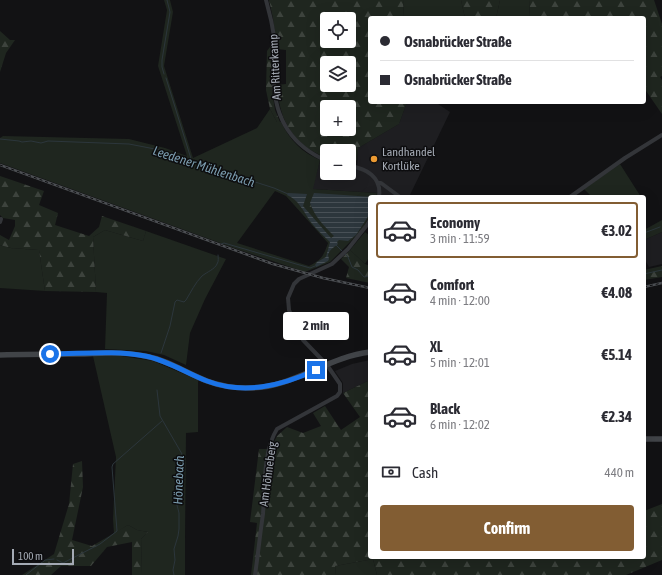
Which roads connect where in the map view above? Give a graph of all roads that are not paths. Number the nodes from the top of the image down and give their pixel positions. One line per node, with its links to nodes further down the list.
1 (266, 0): 3 (street, Am Ritterkamp)
2 (662, 135): 8 (street)
3 (320, 158)
4 (356, 167): 5 (street)
5 (378, 182): 6 (street); 7 (street)
6 (379, 195)
7 (397, 195)
8 (573, 195)
9 (368, 223): 12 (street)
10 (368, 352): 12 (main road)
11 (0, 354): 12 (main road)
12 (327, 365): 15 (street, Am Höhneberg)
13 (646, 439): 14 (main road)
14 (662, 440)
15 (255, 575)

